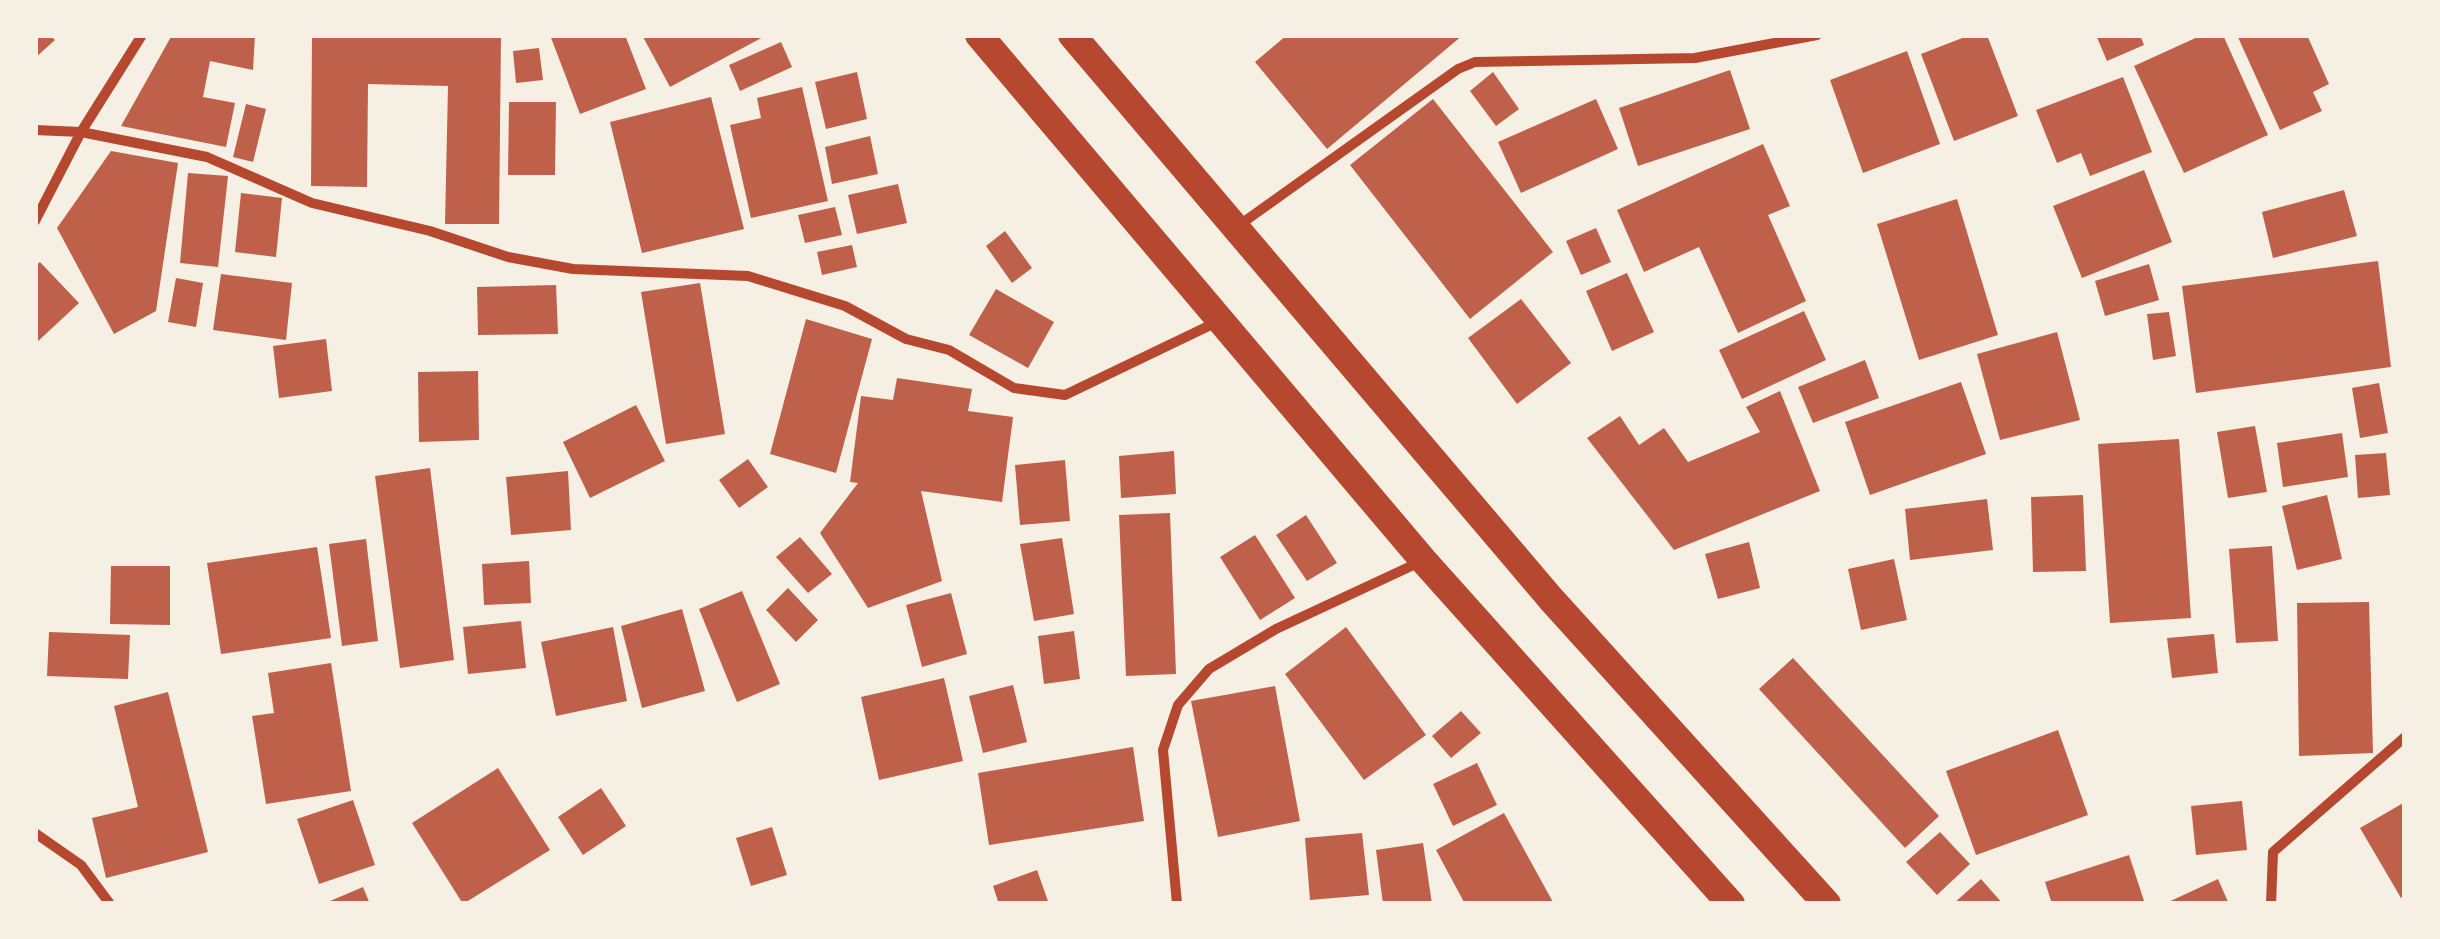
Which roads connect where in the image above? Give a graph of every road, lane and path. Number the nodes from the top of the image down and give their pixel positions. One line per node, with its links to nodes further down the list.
1 (142, 35): 6 (street)
2 (979, 35): 9 (highway)
3 (1072, 35): 8 (highway)
4 (1817, 35): 8 (street)
5 (35, 130): 6 (street)
6 (81, 132): 7 (street); 9 (street)
7 (35, 221)
8 (1238, 226): 16 (highway)
9 (1220, 320): 10 (highway)
10 (1424, 560): 14 (street); 15 (highway)
11 (2405, 737): 17 (street)
12 (35, 834): 13 (street)
13 (110, 904)
14 (1178, 904)
15 (1730, 904)
16 (1827, 904)
17 (2271, 904)

